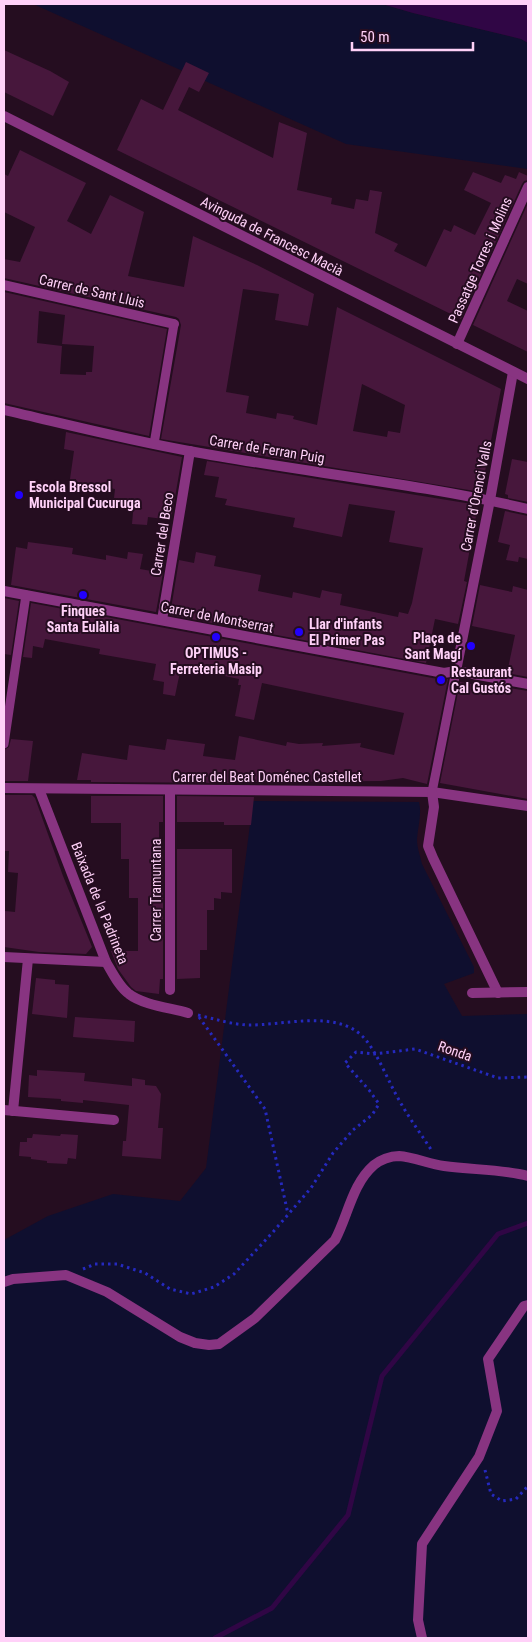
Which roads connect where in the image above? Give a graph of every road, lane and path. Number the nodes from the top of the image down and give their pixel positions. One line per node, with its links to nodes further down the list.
1 (4, 116): 5 (street, Avinguda de Francesc Macià)
2 (528, 187): 5 (street, Passatge Torres i Molins)
3 (4, 285): 4 (street, Carrer de Sant Lluis)
4 (174, 324): 9 (street)
5 (457, 344): 6 (street, Avinguda de Francesc Macià)
6 (513, 372): 7 (street, Avinguda de Francesc Macià); 11 (street, Carrer d'Orenci Valls)
7 (528, 379)
8 (4, 410): 9 (street, Carrer de Ferran Puig)
9 (154, 444): 10 (street, Carrer de Ferran Puig)
10 (190, 451): 11 (street, Carrer de Ferran Puig); 15 (street, Carrer del Beco)
11 (490, 500): 12 (street, Carrer de Ferran Puig); 16 (street, Carrer d'Orenci Valls)
12 (528, 508)
13 (4, 591): 14 (street, Carrer de Montserrat)
14 (26, 595): 15 (street, Carrer de Montserrat); 18 (street)
15 (162, 620): 16 (street, Carrer de Montserrat)
16 (456, 671): 17 (street); 22 (street)
17 (528, 684)
18 (4, 744)
19 (4, 788): 20 (street, Carrer del Beat Doménec Castellet)
20 (39, 789): 21 (street, Carrer del Beat Doménec Castellet); 26 (street, Baixada de la Padrineta)
21 (170, 790): 22 (street, Carrer del Beat Doménec Castellet); 27 (street, Carrer Tramuntana)
22 (432, 792): 23 (street, Carrer del Beat Doménec Castellet); 28 (street)
23 (528, 806)
24 (4, 957): 25 (street)
25 (28, 959): 26 (street); 34 (street)
26 (106, 962): 31 (street, Baixada de la Padrineta)
27 (170, 990)
28 (498, 992): 29 (street); 30 (street)
29 (528, 992)
30 (472, 993)
31 (193, 1014): 32 (path); 38 (path)
32 (374, 1054): 33 (path, Ronda); 36 (path); 38 (path, Ronda)
33 (528, 1077)
34 (8, 1110): 35 (street)
35 (114, 1120)
36 (443, 1166): 37 (street); 39 (street)
37 (528, 1176)
38 (288, 1214): 39 (path)
39 (66, 1276): 40 (street)
40 (4, 1282)
41 (528, 1305): 42 (street)
42 (480, 1453): 43 (path); 44 (street)
43 (528, 1486)
44 (422, 1638)

